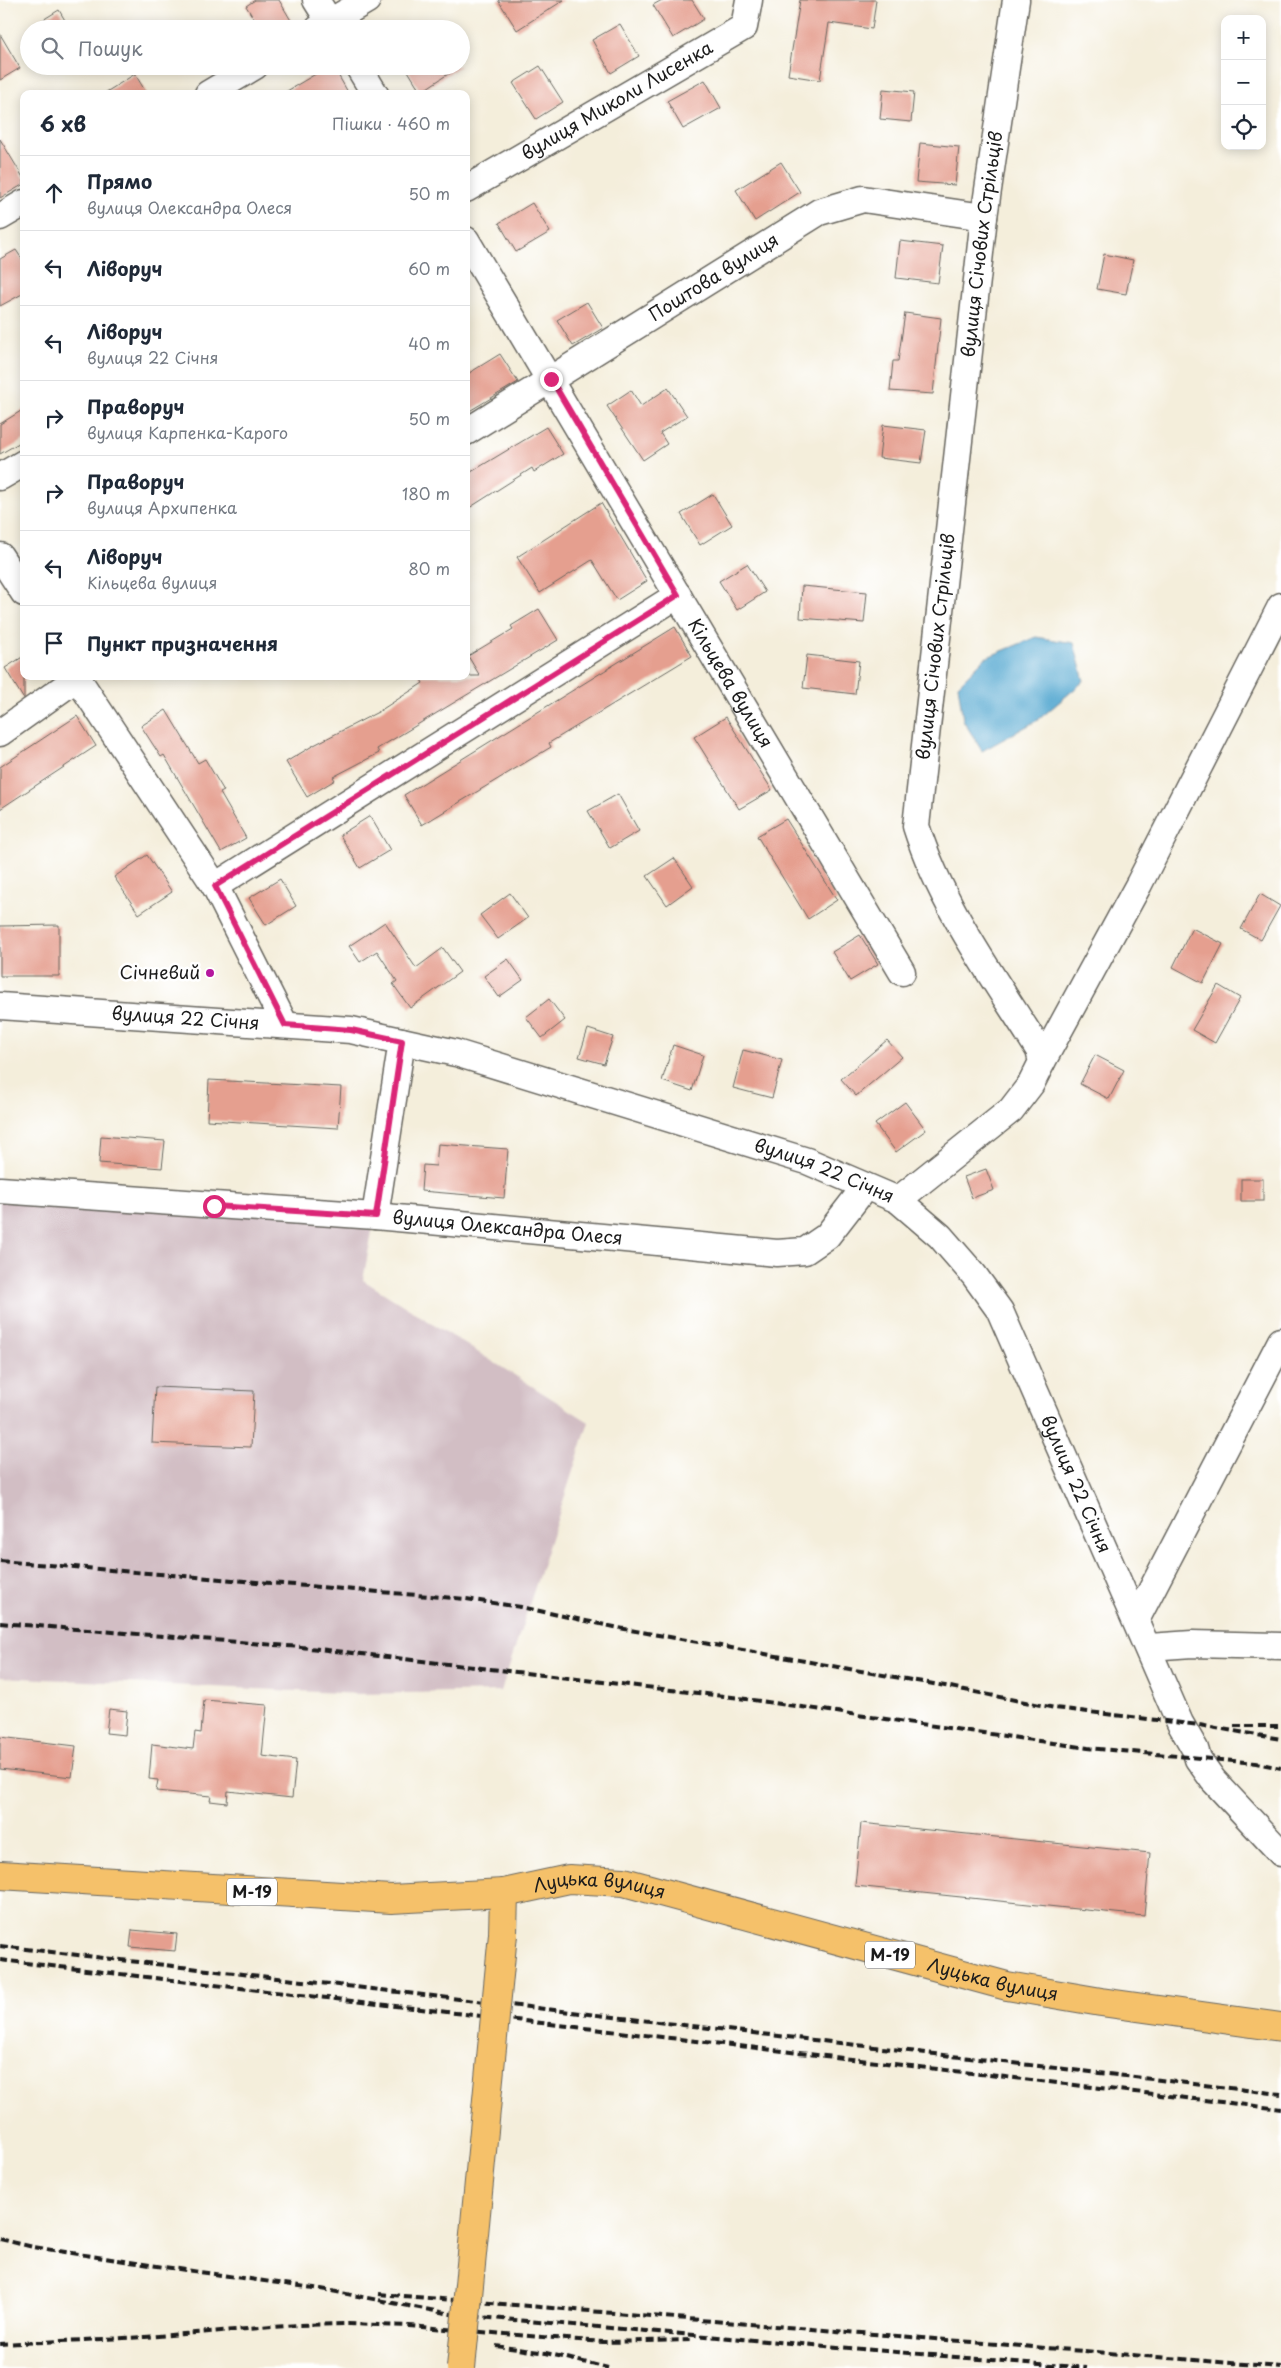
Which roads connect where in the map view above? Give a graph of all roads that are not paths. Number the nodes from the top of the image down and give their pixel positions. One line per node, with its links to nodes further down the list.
1 (316, 0): 5 (street)
2 (367, 0): 6 (street)
3 (749, 0): 11 (street, вулиця Миколи Лисенка)
4 (1016, 0): 14 (street, вулиця Січових Стрільців)
5 (325, 20)
6 (337, 20)
7 (240, 75): 9 (street)
8 (363, 75): 10 (street)
9 (215, 90)
10 (373, 90)
11 (470, 188)
12 (20, 205): 13 (street)
13 (0, 217)
14 (984, 217): 16 (street, Поштова вулиця); 32 (street, вулиця Січових Стрільців)
15 (470, 247): 16 (street, Кільцева вулиця)
16 (551, 379): 17 (street, Поштова вулиця); 22 (street, Кільцева вулиця)
17 (470, 430)
18 (20, 464): 19 (street)
19 (0, 477)
20 (0, 556): 21 (street)
21 (20, 587)
22 (678, 595): 27 (street); 28 (street, Кільцева вулиця)
23 (1281, 606): 32 (street)
24 (74, 680): 26 (street)
25 (80, 680): 27 (street)
26 (0, 733)
27 (215, 886): 30 (street)
28 (902, 972)
29 (0, 1006): 30 (street, вулиця 22 Січня)
30 (285, 1025): 31 (street, вулиця 22 Січня)
31 (402, 1041): 33 (street, вулиця 22 Січня); 36 (street)
32 (1042, 1062): 35 (street)
33 (865, 1187): 35 (street, вулиця 22 Січня); 36 (street, вулиця Олександра Олеся)
34 (0, 1190): 36 (street, вулиця Олександра Олеся)
35 (898, 1200): 38 (street, вулиця 22 Січня)
36 (376, 1216)
37 (1281, 1341): 38 (street)
38 (1136, 1620): 40 (street, вулиця 22 Січня)
39 (1281, 1646): 40 (street)
40 (1148, 1647): 41 (street, вулиця 22 Січня)
41 (1281, 1853)
42 (0, 1875): 43 (main road, М-19)
43 (504, 1893): 44 (main road, Луцька вулиця / М-19); 45 (main road, bridge)
44 (1281, 2027)
45 (461, 2368)

